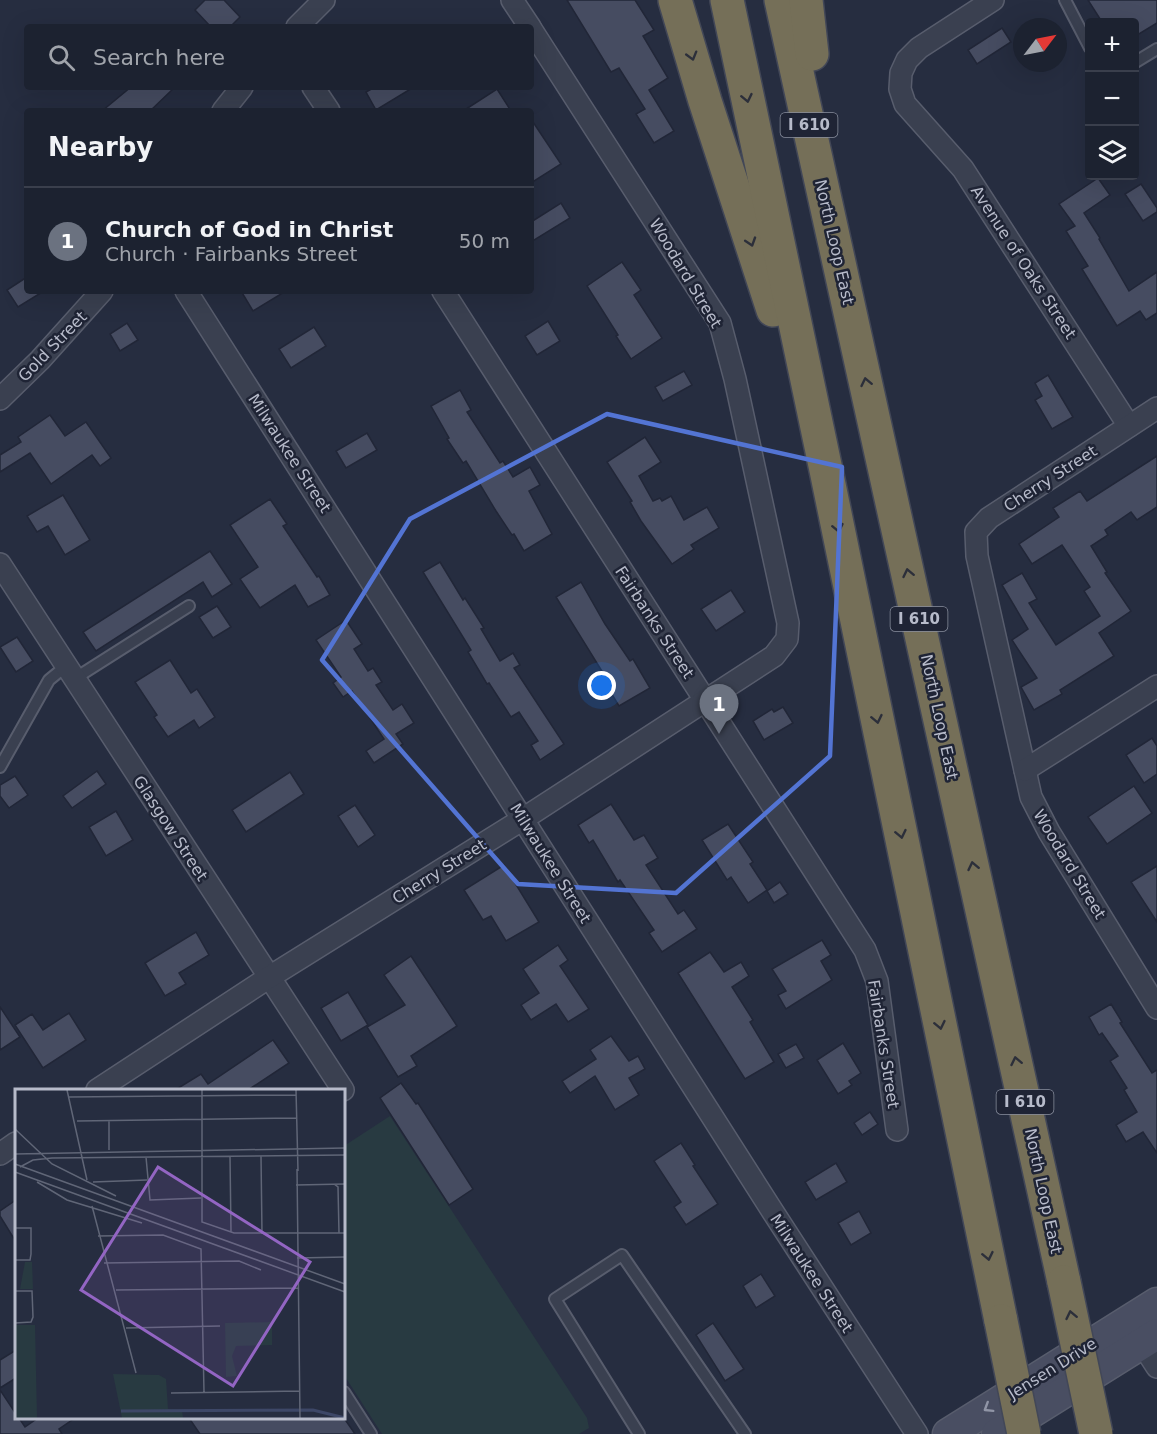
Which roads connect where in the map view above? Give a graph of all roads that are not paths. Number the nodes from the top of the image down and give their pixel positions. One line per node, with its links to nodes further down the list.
1 (324, 0): 9 (street)
2 (512, 0): 10 (street, Woodard Street)
3 (675, 0): 26 (highway, one-way to 26)
4 (727, 0): 26 (highway, I 610, one-way to 26)
5 (781, 0): 19 (highway, North Loop East / I 610)
6 (806, 0): 19 (highway)
7 (993, 0): 25 (street, Avenue of Oaks Street)
8 (1065, 0): 12 (lane)
9 (300, 24)
10 (527, 24)
11 (534, 34): 30 (street, Woodard Street)
12 (1085, 40)
13 (1157, 49): 14 (lane)
14 (1139, 60)
15 (240, 90): 17 (street)
16 (316, 90): 18 (street)
17 (225, 108)
18 (327, 108)
19 (837, 250): 55 (highway, North Loop East / I 610, one-way to 19, bridge)
20 (99, 294): 23 (street, Gold Street)
21 (188, 294): 36 (street, Milwaukee Street)
22 (445, 294): 33 (street, Fairbanks Street)
23 (0, 399)
24 (1157, 408): 25 (street, Cherry Street)
25 (1129, 426): 28 (street, Cherry Street)
26 (826, 470): 54 (highway, I 610, one-way to 54, bridge)
27 (0, 564): 31 (street, Glasgow Street)
28 (980, 568): 35 (street, Woodard Street)
29 (189, 606): 31 (lane)
30 (779, 649): 33 (street, Cherry Street)
31 (70, 672): 34 (lane); 37 (street, Glasgow Street)
32 (1157, 686): 35 (street)
33 (706, 700): 36 (street, Cherry Street); 42 (street, Fairbanks Street)
34 (0, 767)
35 (1025, 770): 38 (street, Woodard Street)
36 (523, 819): 37 (street, Cherry Street); 51 (street, Milwaukee Street)
37 (268, 978): 40 (street, Cherry Street); 41 (street, Glasgow Street)
38 (1151, 984): 39 (street, Woodard Street)
39 (1157, 1008)
40 (99, 1089)
41 (343, 1089)
42 (897, 1130)
43 (15, 1144): 44 (street)
44 (0, 1154)
45 (1157, 1303): 46 (main road, Jensen Drive)
46 (1146, 1342): 52 (main road, Jensen Drive, one-way to 52); 53 (main road, Jensen Drive)
47 (345, 1394): 48 (lane)
48 (370, 1434)
49 (639, 1434): 50 (lane)
50 (745, 1434)
51 (917, 1434)
52 (948, 1434)
53 (997, 1434)
54 (1024, 1434)
55 (1095, 1434)

